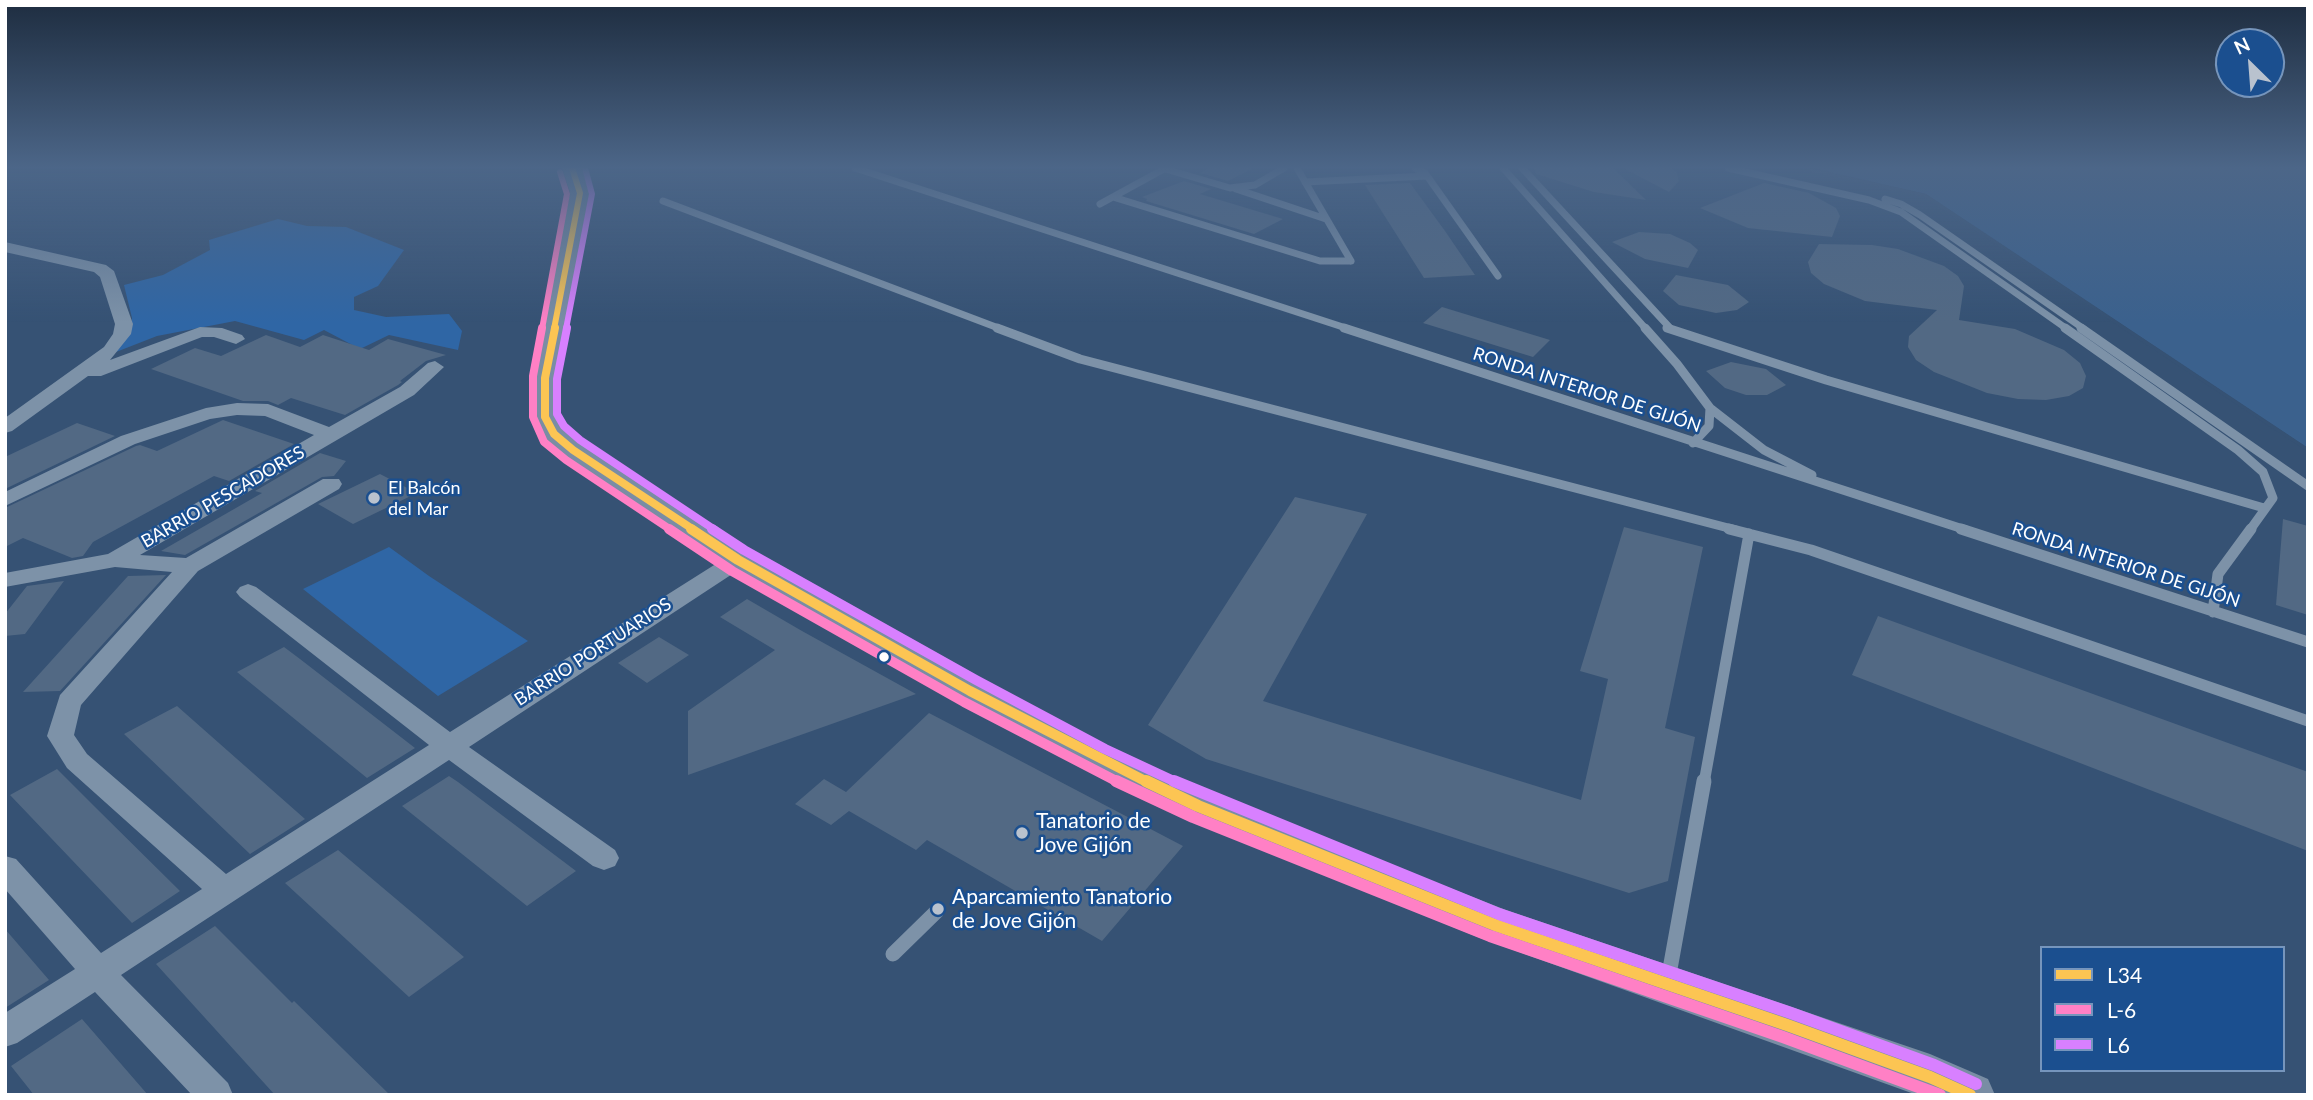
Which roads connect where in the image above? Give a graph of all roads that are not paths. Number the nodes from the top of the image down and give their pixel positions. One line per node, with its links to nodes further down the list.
1 (575, 219): 27 (street)
2 (711, 219): 25 (lane)
3 (1011, 219): 19 (lane, RONDA INTERIOR DE GIJÓN)
4 (1185, 219): 5 (lane)
5 (1326, 219)
6 (1458, 219): 12 (lane)
7 (1549, 219): 16 (lane)
8 (1569, 219): 24 (lane)
9 (1911, 219): 24 (lane)
10 (1923, 219): 21 (lane)
11 (5, 247): 15 (street)
12 (1498, 276)
13 (236, 340): 15 (street)
14 (435, 367): 18 (street, BARRIO PESCADORES)
15 (68, 382): 17 (street)
16 (1710, 408): 19 (lane); 22 (lane)
17 (5, 427)
18 (330, 434): 23 (street, BARRIO PESCADORES); 26 (street, BARRIO PESCADORES)
19 (1693, 443): 22 (lane, RONDA INTERIOR DE GIJÓN)
20 (331, 484): 28 (street)
21 (2308, 486)
22 (1836, 488): 31 (lane, RONDA INTERIOR DE GIJÓN)
23 (5, 500)
24 (2264, 508): 31 (lane)
25 (1749, 534): 33 (lane); 41 (lane)
26 (115, 560): 28 (street, BARRIO PESCADORES); 29 (street, BARRIO PESCADORES)
27 (738, 560): 34 (street, BARRIO PORTUARIOS); 41 (street)
28 (190, 566): 37 (street)
29 (5, 580)
30 (248, 592): 34 (street)
31 (2213, 612): 32 (lane, RONDA INTERIOR DE GIJÓN)
32 (2308, 642)
33 (2308, 721)
34 (450, 747): 35 (street); 37 (street, BARRIO PORTUARIOS)
35 (604, 858)
36 (5, 868): 40 (street)
37 (223, 890): 40 (street, BARRIO PORTUARIOS)
38 (937, 911): 39 (lane)
39 (893, 954)
40 (98, 973): 42 (street, BARRIO PORTUARIOS); 43 (street)
41 (1667, 983): 44 (street)
42 (5, 1032)
43 (216, 1095)
44 (1970, 1095)

